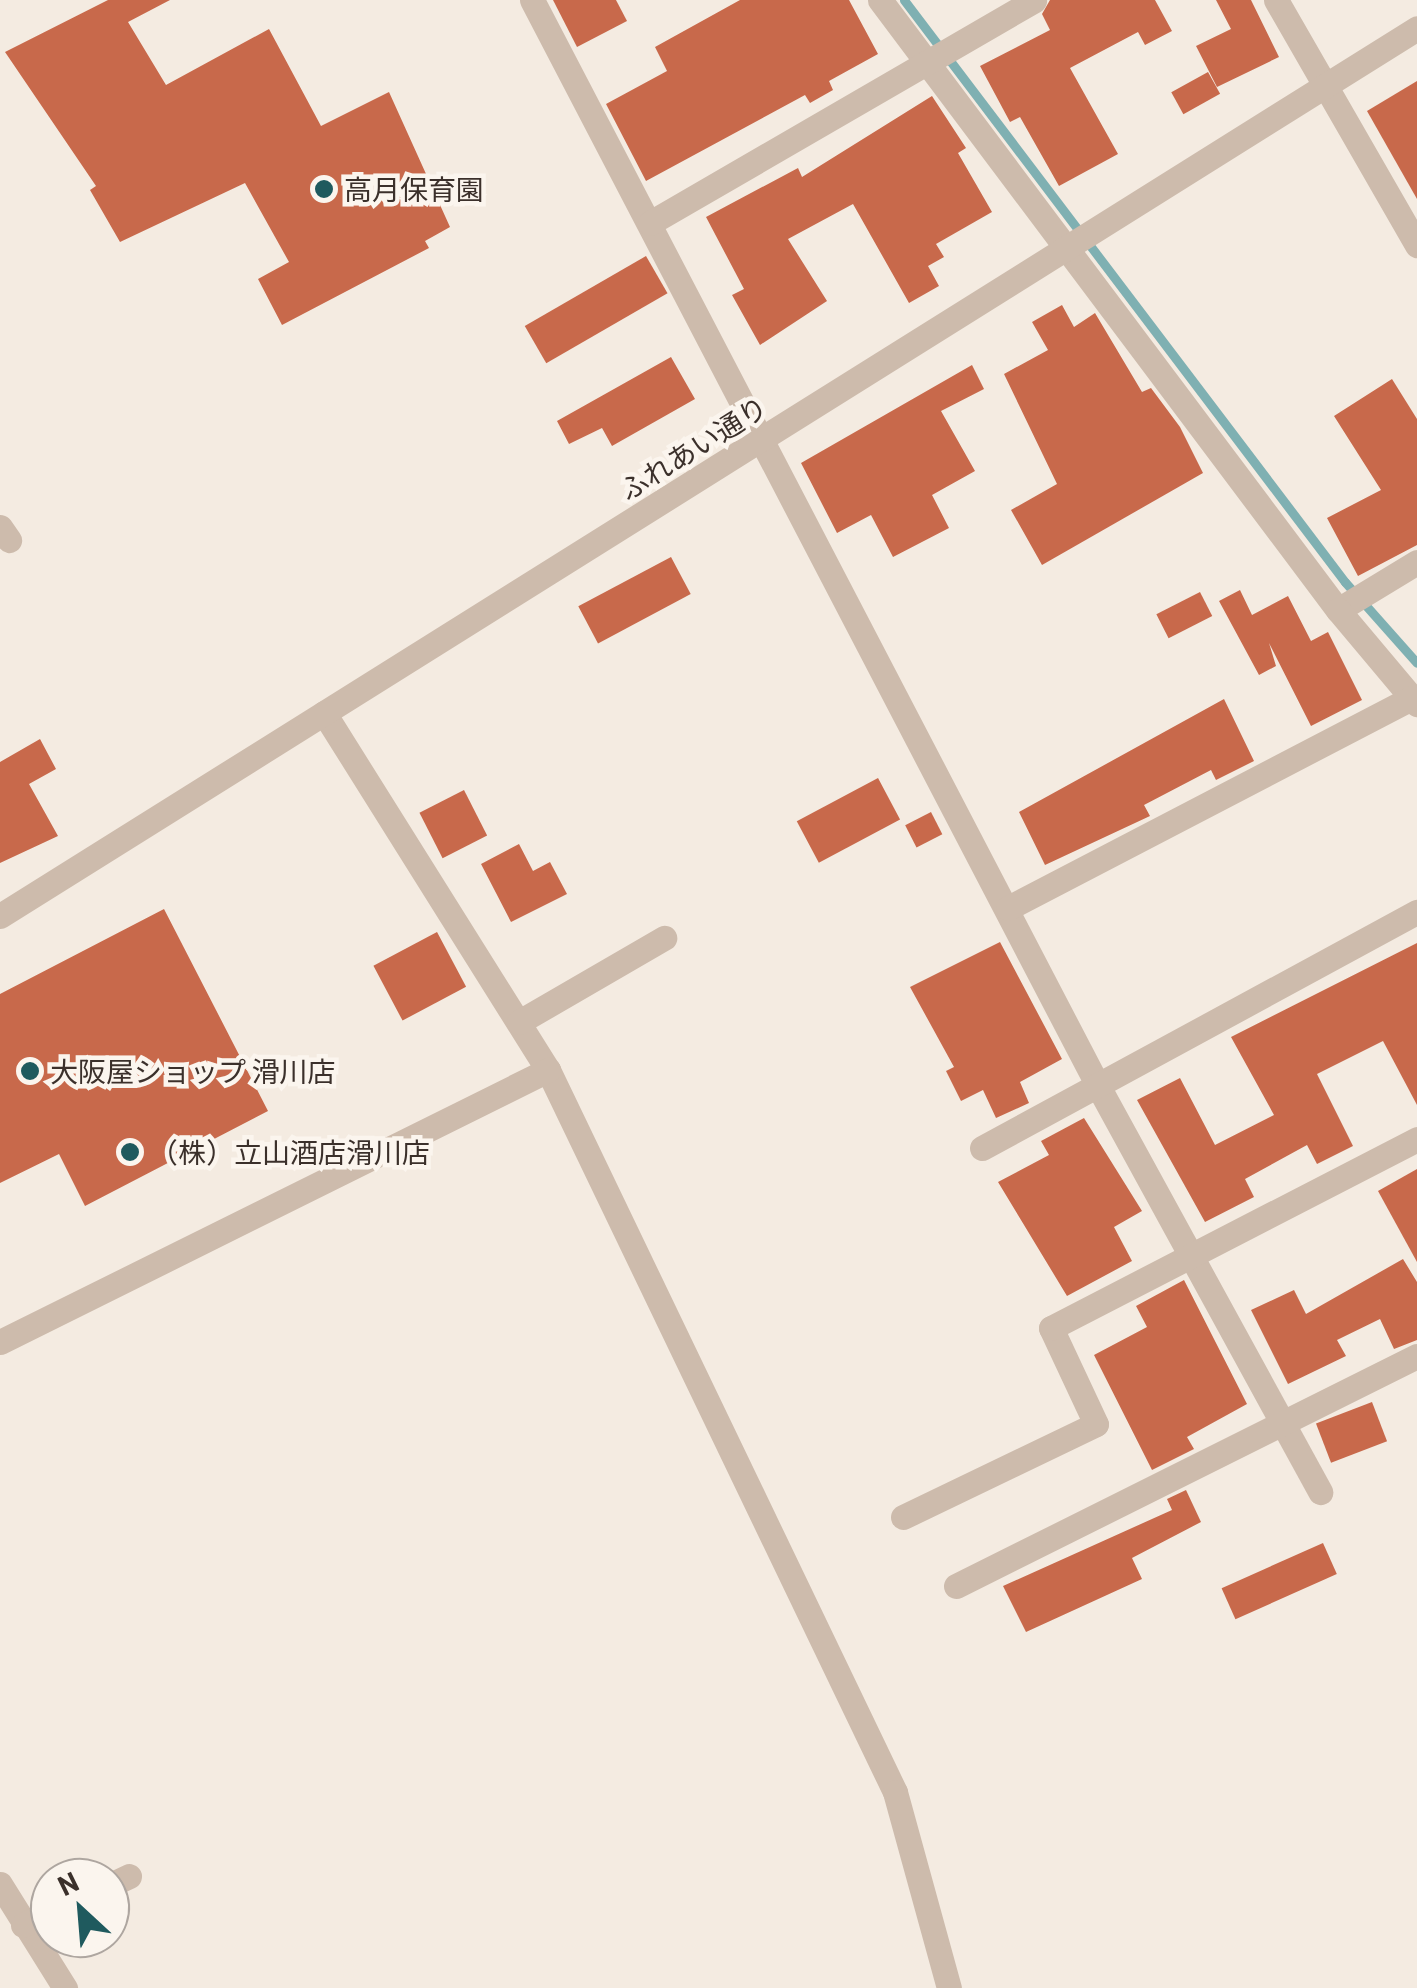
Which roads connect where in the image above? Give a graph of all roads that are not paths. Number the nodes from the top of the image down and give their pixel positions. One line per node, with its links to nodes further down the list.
1 (532, 0): 8 (street)
2 (880, 0): 6 (street)
3 (1034, 0): 6 (street)
4 (1276, 0): 7 (street)
5 (1417, 28): 7 (street, ふれあい通り)
6 (928, 62): 8 (street); 10 (street)
7 (1326, 86): 9 (street); 10 (street, ふれあい通り)
8 (650, 222): 11 (street)
9 (1417, 245)
10 (1065, 250): 11 (street, ふれあい通り); 13 (street)
11 (762, 441): 15 (street, ふれあい通り); 16 (street)
12 (1417, 562): 13 (street)
13 (1338, 610): 14 (street)
14 (1414, 701): 16 (street)
15 (324, 713): 18 (street, ふれあい通り); 20 (street)
16 (1008, 908): 22 (street)
17 (1417, 912): 22 (street)
18 (0, 916)
19 (664, 938): 20 (street)
20 (520, 1022): 21 (street)
21 (548, 1070): 26 (street); 36 (street)
22 (1098, 1086): 24 (street); 25 (street)
23 (1417, 1140): 25 (street)
24 (982, 1148)
25 (1194, 1258): 28 (street); 30 (street)
26 (0, 1342)
27 (1417, 1356): 28 (street)
28 (1284, 1427): 29 (street); 31 (street)
29 (1320, 1492)
30 (903, 1517)
31 (956, 1586)
32 (0, 1884): 34 (street)
33 (30, 1921): 34 (street)
34 (22, 1925): 35 (street)
35 (65, 1988)
36 (949, 1988)

